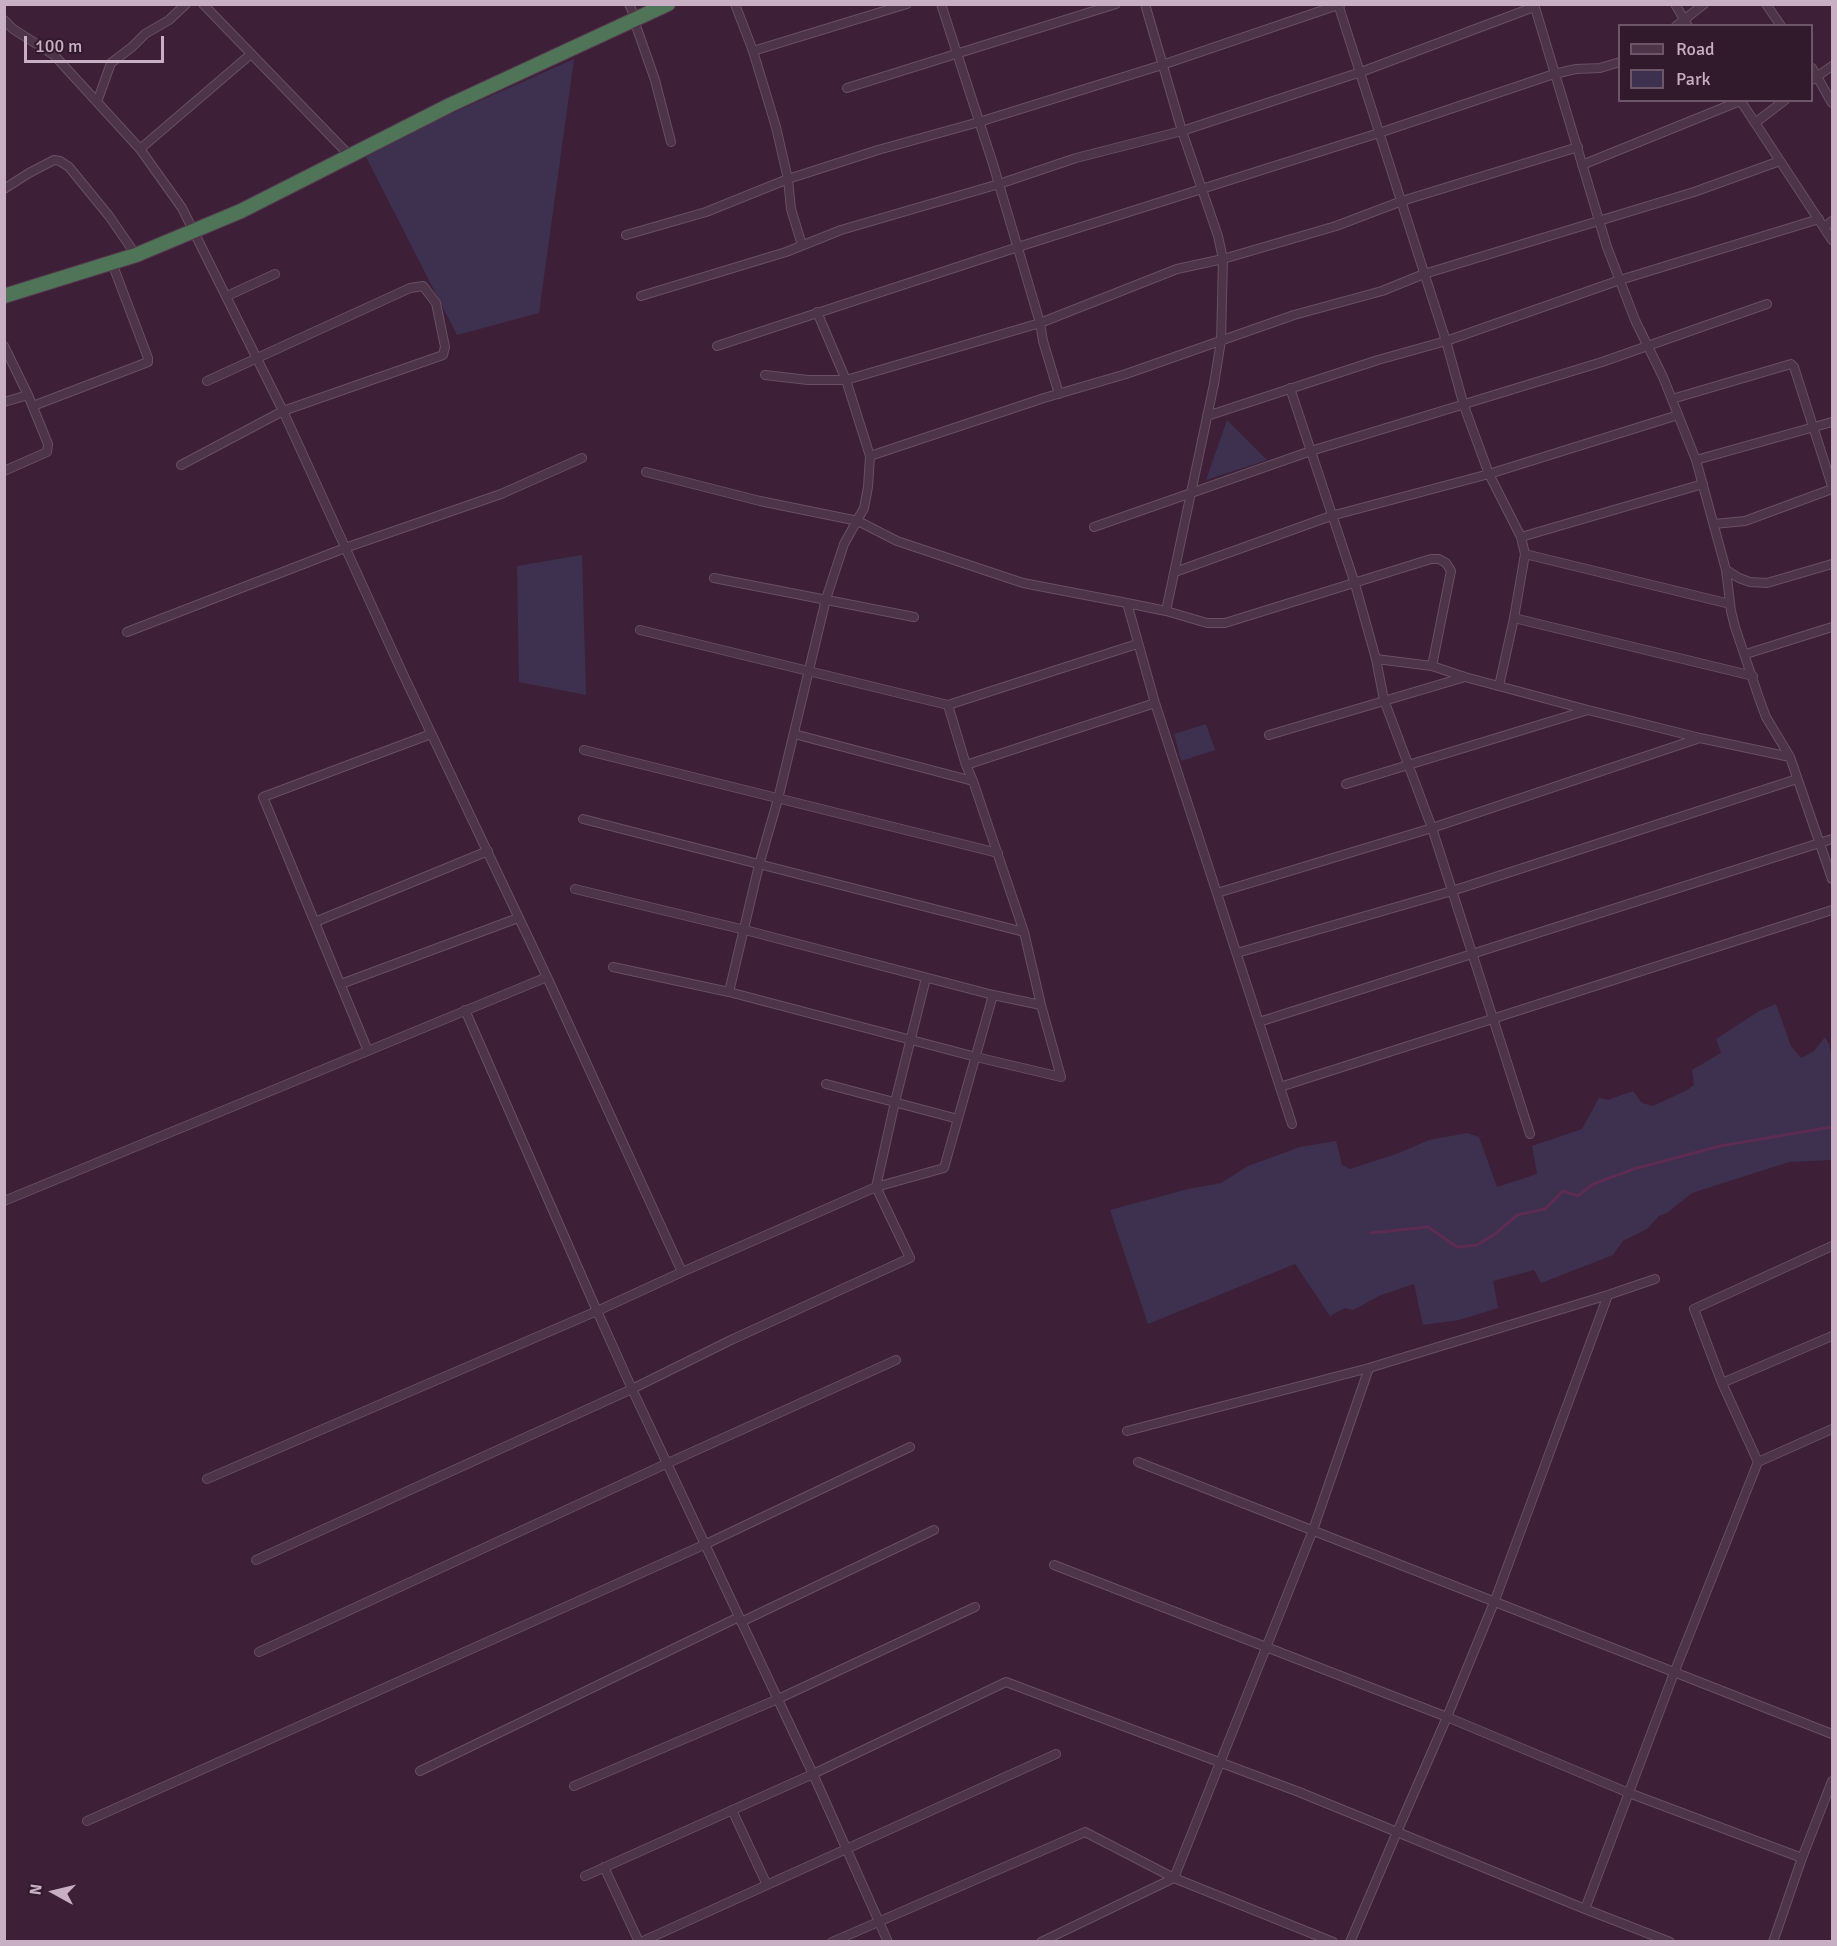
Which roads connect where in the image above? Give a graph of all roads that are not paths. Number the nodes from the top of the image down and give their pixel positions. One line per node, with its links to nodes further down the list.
1 (186, 4): 29 (street)
2 (203, 4): 20 (street)
3 (629, 4): 16 (street)
4 (668, 4): 16 (highway)
5 (735, 4): 19 (street)
6 (907, 4): 19 (street)
7 (941, 4): 21 (street)
8 (1116, 4): 21 (street)
9 (1145, 4): 23 (street)
10 (1675, 4): 17 (street)
11 (1704, 4): 17 (street)
12 (1766, 4): 18 (street)
13 (1339, 5): 23 (street); 25 (street)
14 (1534, 6): 25 (street); 26 (street)
15 (4, 20): 29 (street)
16 (635, 20): 38 (street); 41 (highway)
17 (1686, 23)
18 (1780, 24)
19 (753, 51): 44 (street)
20 (251, 54): 40 (street); 41 (street)
21 (957, 54): 28 (street); 34 (street)
22 (1618, 63): 26 (street)
23 (1162, 65): 34 (street); 36 (street)
24 (1833, 66): 27 (street)
25 (1361, 72): 36 (street); 37 (street)
26 (1554, 74): 37 (street); 39 (street)
27 (1814, 78): 33 (street)
28 (847, 88)
29 (97, 102): 40 (street)
30 (1738, 102): 43 (street)
31 (1741, 102): 35 (street)
32 (1782, 102): 35 (street)
33 (1833, 104)
34 (980, 122): 44 (street); 45 (street)
35 (1755, 123): 42 (street)
36 (1182, 131): 45 (street); 47 (street)
37 (1379, 133): 47 (street); 48 (street)
38 (671, 142)
39 (1578, 147): 43 (street); 48 (street)
40 (140, 149): 53 (street)
41 (350, 156): 53 (highway)
42 (1780, 161): 49 (street); 50 (street)
43 (1582, 165): 50 (street)
44 (788, 179): 54 (street); 56 (street)
45 (999, 184): 56 (street); 57 (street)
46 (4, 189): 58 (street)
47 (1200, 189): 57 (street); 59 (street)
48 (1402, 201): 59 (street); 62 (street)
49 (1819, 219): 52 (street); 63 (street)
50 (1599, 220): 62 (street); 63 (street)
51 (1833, 221): 52 (street)
52 (1824, 227): 55 (street)
53 (192, 231): 58 (highway); 65 (street)
54 (626, 235)
55 (1833, 240)
56 (802, 245): 66 (street)
57 (1018, 247): 68 (street); 69 (street)
58 (136, 255): 60 (highway)
59 (1223, 259): 69 (street); 70 (street)
60 (112, 263): 64 (highway); 84 (street)
61 (275, 274): 65 (street)
62 (1424, 274): 70 (street); 71 (street)
63 (1620, 280): 71 (street); 74 (street)
64 (4, 296)
65 (226, 296): 75 (street)
66 (641, 296)
67 (1767, 304): 74 (street)
68 (817, 312): 73 (street); 77 (street)
69 (1040, 323): 77 (street); 80 (street)
70 (1221, 341): 80 (street); 88 (street)
71 (1446, 341): 79 (street); 85 (street)
72 (4, 346): 81 (street)
73 (717, 346)
74 (1648, 346): 82 (street); 85 (street)
75 (256, 358): 78 (street); 86 (street); 86 (street)
76 (765, 375): 77 (street)
77 (846, 380): 92 (street)
78 (207, 381)
79 (1290, 388): 88 (street); 91 (street)
80 (1059, 394): 92 (street)
81 (28, 395): 83 (street); 84 (street)
82 (1672, 399): 87 (street); 90 (street)
83 (4, 402)
84 (33, 406): 96 (street)
85 (1464, 406): 91 (street); 98 (street)
86 (283, 411): 95 (street); 107 (street)
87 (1678, 415): 94 (street); 98 (street)
88 (1207, 416): 101 (street)
89 (1833, 422): 90 (street)
90 (1815, 429): 94 (street); 100 (street)
91 (1311, 451): 101 (street); 102 (street)
92 (870, 456): 103 (street)
93 (582, 458): 107 (street)
94 (1696, 460): 99 (street)
95 (181, 465)
96 (4, 471)
97 (646, 472): 103 (street)
98 (1490, 474): 102 (street); 106 (street)
99 (1704, 484): 104 (street); 106 (street)
100 (1833, 488): 104 (street)
101 (1192, 494): 105 (street); 111 (street)
102 (1331, 516): 111 (street); 113 (street)
103 (858, 521): 114 (street); 115 (street)
104 (1714, 524): 110 (street)
105 (1094, 527)
106 (1521, 537): 108 (street)
107 (345, 548): 122 (street); 135 (street)
108 (1525, 554): 116 (street); 119 (street)
109 (1833, 564): 110 (street)
110 (1726, 570): 116 (street)
111 (1175, 572): 117 (street)
112 (714, 578): 114 (street)
113 (1355, 584): 117 (street); 125 (street); 126 (street)
114 (826, 599): 118 (street); 127 (street)
115 (1127, 603): 117 (street); 123 (street)
116 (1730, 604): 124 (street)
117 (1166, 611)
118 (914, 617)
119 (1514, 618): 128 (street); 130 (street)
120 (1833, 627): 124 (street)
121 (640, 630): 127 (street)
122 (127, 632)
123 (1137, 644): 132 (street); 133 (street)
124 (1746, 654): 128 (street)
125 (1376, 659): 126 (street); 131 (street)
126 (1432, 666): 129 (street)
127 (809, 672): 133 (street); 136 (street)
128 (1753, 676): 140 (street)
129 (1465, 677): 130 (street); 131 (street)
130 (1498, 686): 134 (street)
131 (1384, 700): 137 (street); 142 (street)
132 (1155, 703): 141 (street); 157 (street)
133 (948, 705): 141 (street)
134 (1588, 710): 138 (street); 142 (street)
135 (431, 734): 151 (street); 160 (street)
136 (794, 734): 144 (street); 146 (street)
137 (1269, 735)
138 (1700, 738): 140 (street); 148 (street)
139 (584, 750): 146 (street)
140 (1790, 757): 143 (street)
141 (966, 765): 144 (street)
142 (1408, 766): 145 (street); 148 (street)
143 (1797, 779): 150 (street); 156 (street)
144 (973, 781): 152 (street)
145 (1347, 784)
146 (778, 799): 152 (street); 153 (street)
147 (583, 819): 153 (street)
148 (1432, 828): 156 (street); 157 (street)
149 (1833, 839): 150 (street)
150 (1820, 843): 154 (street); 164 (street)
151 (488, 851): 159 (street); 160 (street)
152 (998, 853): 162 (street)
153 (759, 865): 161 (street); 162 (street)
154 (1833, 879)
155 (575, 890): 161 (street)
156 (1452, 891): 163 (street); 164 (street)
157 (1216, 893): 163 (street)
158 (1833, 910): 173 (street)
159 (518, 918): 166 (street); 168 (street)
160 (315, 922): 168 (street)
161 (745, 930): 167 (street); 169 (street)
162 (1024, 932): 171 (street)
163 (1237, 953): 174 (street)
164 (1473, 955): 173 (street); 174 (street)
165 (613, 967): 169 (street)
166 (547, 977): 172 (street); 187 (street)
167 (926, 978): 170 (street); 175 (street)
168 (341, 984): 176 (street)
169 (729, 992): 175 (street)
170 (993, 995): 171 (street); 177 (street)
171 (1041, 1005): 177 (street)
172 (465, 1010): 176 (street); 190 (street)
173 (1493, 1020): 179 (street); 183 (street)
174 (1259, 1022): 179 (street)
175 (910, 1040): 177 (street); 180 (street)
176 (368, 1051): 185 (street)
177 (976, 1057): 181 (street)
178 (826, 1084): 180 (street)
179 (1280, 1087): 182 (street)
180 (895, 1102): 181 (street); 184 (street)
181 (958, 1119): 184 (street)
182 (1292, 1124)
183 (1530, 1134)
184 (876, 1187): 187 (street); 195 (street)
185 (4, 1201)
186 (1833, 1246): 194 (street)
187 (682, 1272): 190 (street)
188 (1655, 1279): 189 (street)
189 (1608, 1295): 193 (street); 208 (street)
190 (597, 1311): 195 (street); 202 (street)
191 (1833, 1336): 194 (street)
192 (896, 1360): 201 (street)
193 (1369, 1368): 197 (street); 204 (street)
194 (1722, 1383): 200 (street)
195 (632, 1389): 201 (street); 206 (street)
196 (1833, 1429): 200 (street)
197 (1127, 1431)
198 (910, 1447): 205 (street)
199 (1138, 1462): 204 (street)
200 (1758, 1462): 213 (street)
201 (668, 1463): 205 (street); 212 (street)
202 (207, 1479)
203 (934, 1530): 210 (street)
204 (1313, 1530): 208 (street); 211 (street)
205 (706, 1544): 210 (street); 225 (street)
206 (256, 1560)
207 (1054, 1565): 211 (street)
208 (1495, 1600): 213 (street); 215 (street)
209 (975, 1607): 214 (street)
210 (740, 1619): 214 (street); 219 (street)
211 (1267, 1648): 215 (street); 218 (street)
212 (259, 1652)
213 (1674, 1673): 216 (street); 223 (street)
214 (778, 1699): 220 (street); 222 (street)
215 (1447, 1717): 223 (street); 226 (street)
216 (1833, 1734)
217 (1056, 1754): 227 (street)
218 (1220, 1762): 220 (street); 226 (street); 231 (street)
219 (420, 1771)
220 (813, 1774): 224 (street); 227 (street)
221 (1833, 1781): 228 (street)
222 (574, 1786)
223 (1629, 1793): 228 (street); 233 (street)
224 (732, 1810): 229 (street); 232 (street)
225 (87, 1821)
226 (1397, 1832): 233 (street); 240 (street)
227 (846, 1849): 232 (street); 234 (street)
228 (1802, 1858): 242 (street)
229 (604, 1867): 230 (street); 235 (street)
230 (585, 1876)
231 (1174, 1878): 234 (street); 238 (street); 239 (street)
232 (767, 1885): 235 (street)
233 (1586, 1909): 241 (street)
234 (878, 1920): 236 (street); 237 (street)
235 (642, 1941)
236 (832, 1941)
237 (888, 1941)
238 (1041, 1941)
239 (1333, 1941)
240 (1350, 1941)
241 (1670, 1941)
242 (1773, 1941)

